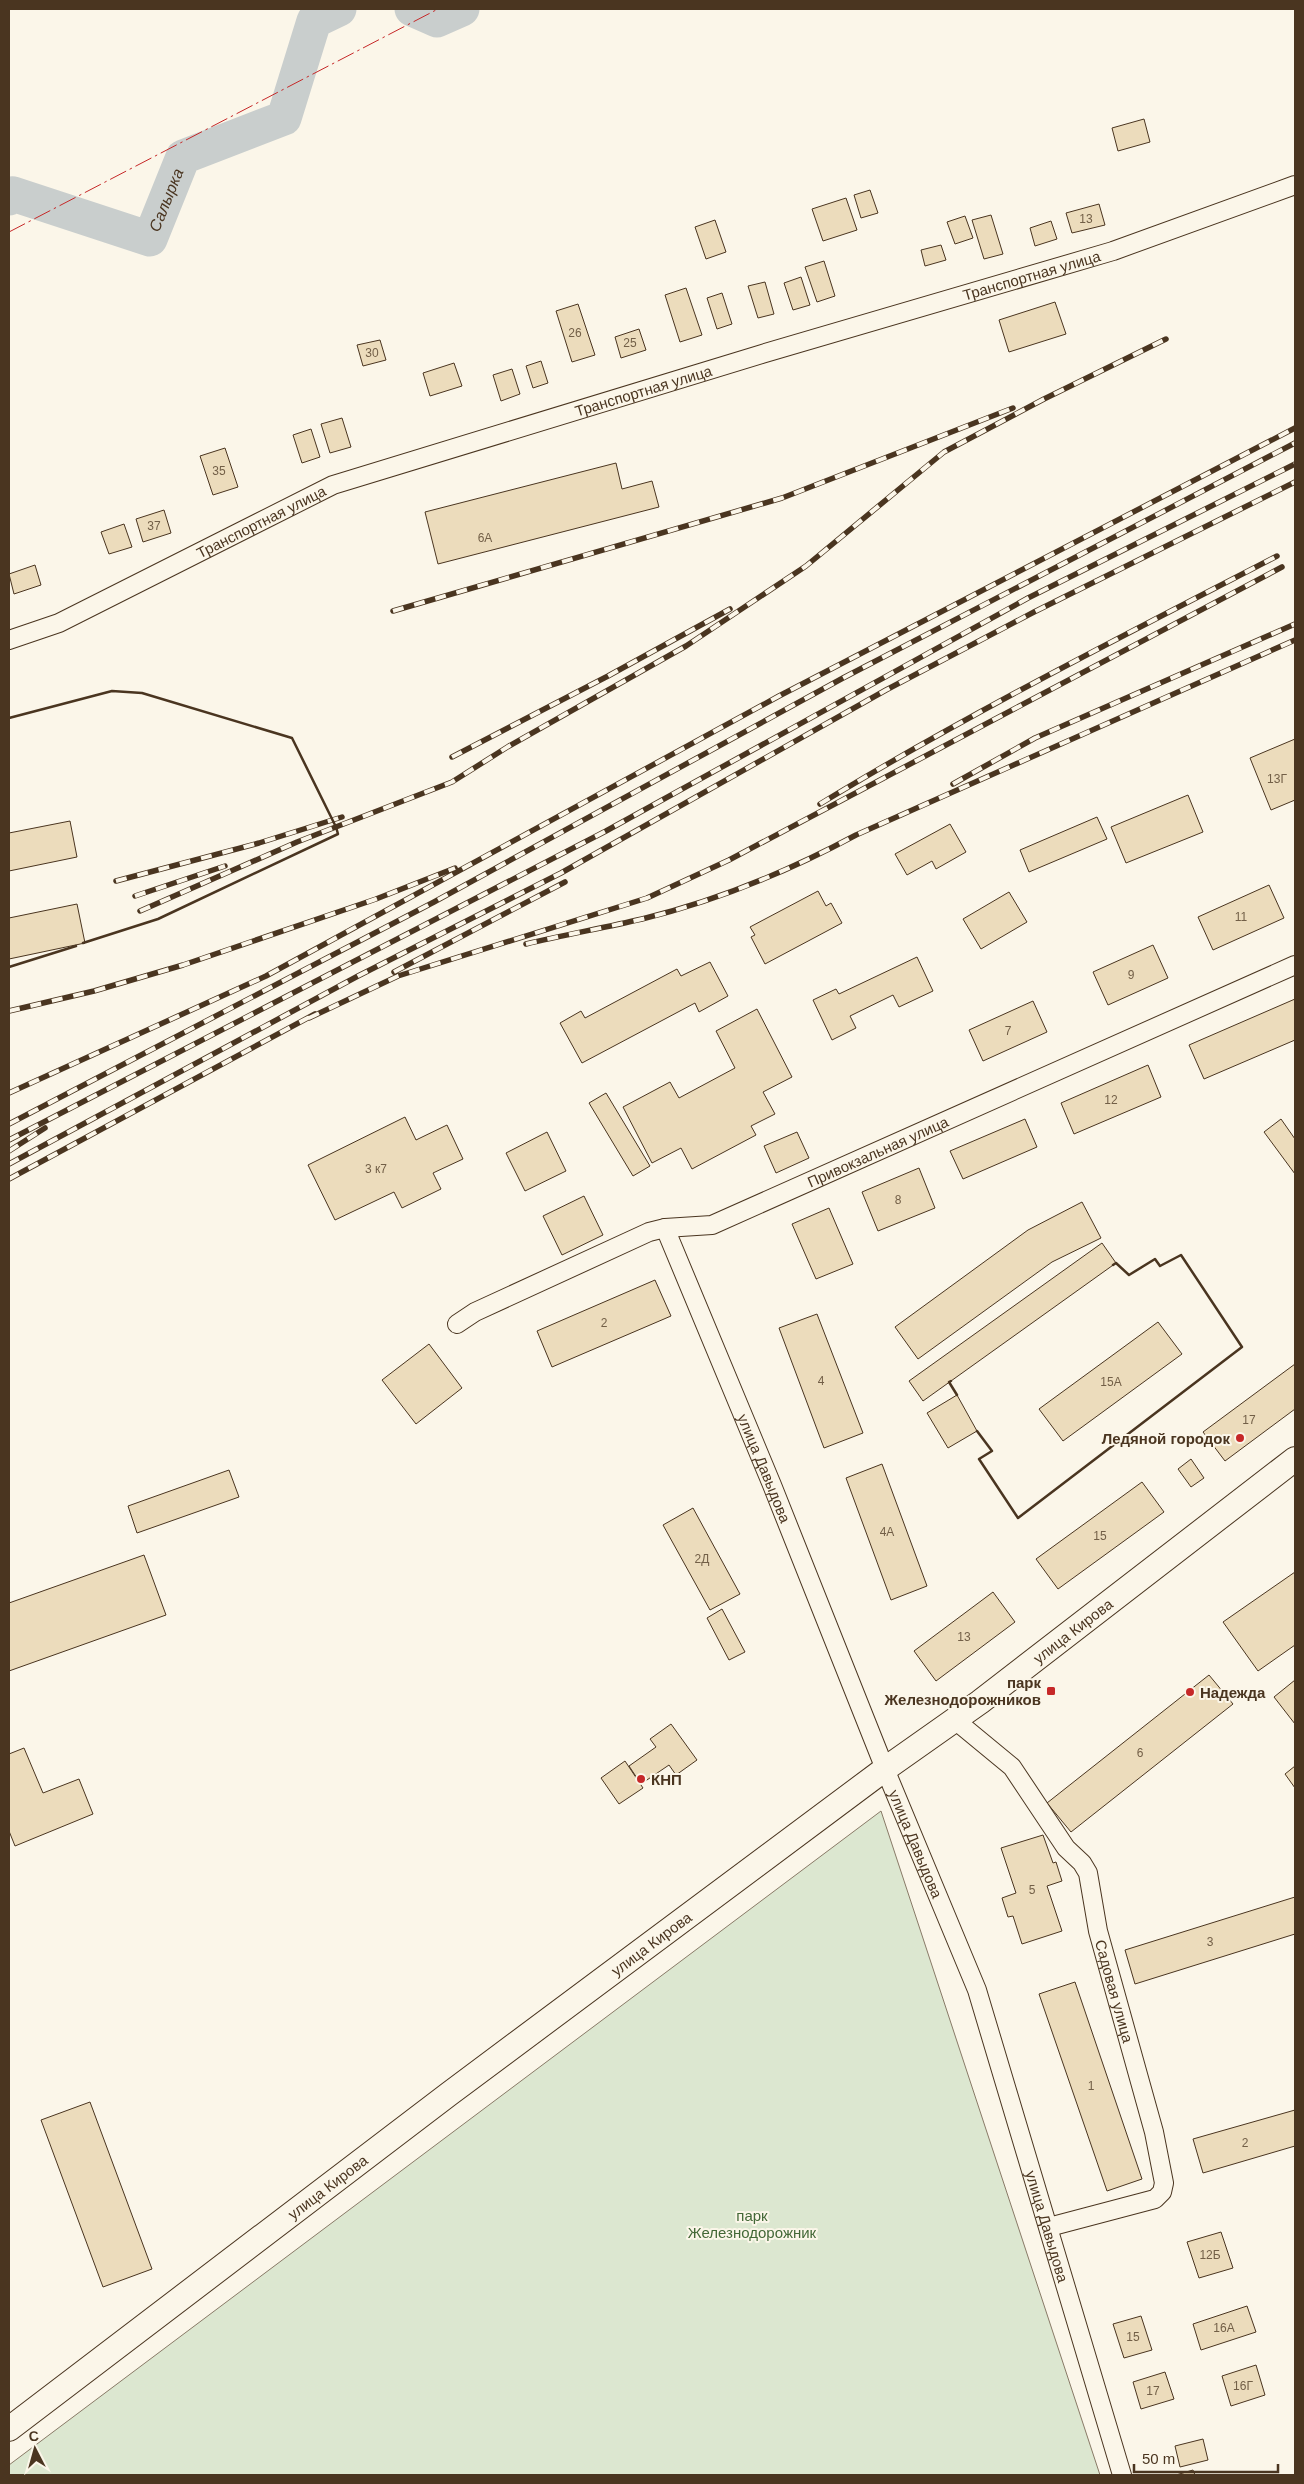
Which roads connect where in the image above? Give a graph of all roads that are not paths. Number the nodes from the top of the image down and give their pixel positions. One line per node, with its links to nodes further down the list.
1 (1295, 185): 2 (street, Транспортная улица)
2 (9, 640)
3 (1295, 965): 4 (street, Привокзальная улица)
4 (665, 1228): 5 (street, Привокзальная улица); 8 (street, улица Давыдова)
5 (457, 1324)
6 (1295, 1459): 7 (main road, улица Кирова)
7 (956, 1720): 8 (main road, улица Кирова); 9 (street, Садовая улица)
8 (885, 1769): 9 (street, улица Давыдова); 10 (main road, улица Кирова)
9 (1049, 2227): 11 (street, улица Давыдова)
10 (9, 2429)
11 (1122, 2475)

